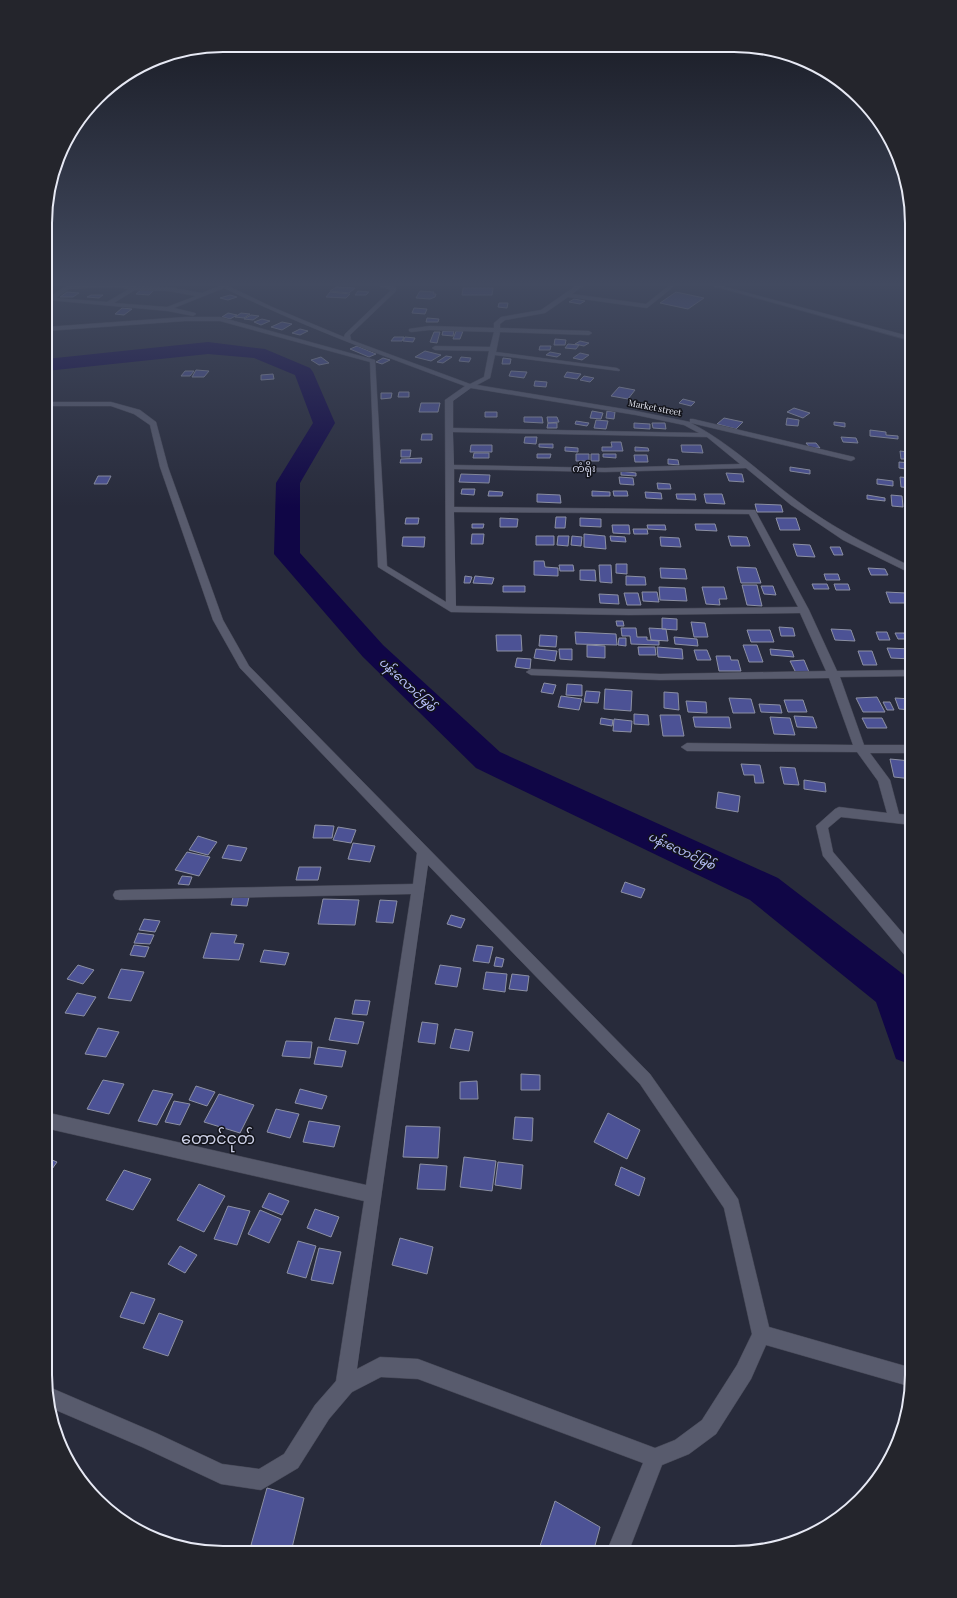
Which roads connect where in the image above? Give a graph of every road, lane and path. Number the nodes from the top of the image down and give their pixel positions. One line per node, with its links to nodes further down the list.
1 (361, 358): 16 (street)
2 (393, 358): 6 (street, Market street)
3 (491, 358): 6 (street)
4 (535, 358): 5 (street)
5 (617, 370)
6 (470, 386): 8 (street, Market street); 9 (street)
7 (52, 404): 26 (street)
8 (636, 413): 10 (street, Market street); 11 (street)
9 (449, 430): 10 (street); 13 (street)
10 (709, 435): 12 (street, Market street)
11 (851, 459)
12 (749, 466): 13 (street); 15 (street, Market street)
13 (450, 467): 14 (street)
14 (451, 509): 16 (street); 17 (street)
15 (905, 568)
16 (451, 609): 17 (street)
17 (804, 610): 20 (street)
18 (531, 672): 20 (street)
19 (905, 673): 20 (street)
20 (833, 674): 22 (street)
21 (686, 747): 22 (street)
22 (860, 748): 23 (street); 24 (street)
23 (905, 749)
24 (894, 818): 25 (street); 29 (street)
25 (905, 819)
26 (424, 852): 27 (street); 32 (street)
27 (419, 889): 28 (street); 31 (street)
28 (120, 895)
29 (905, 946)
30 (52, 1122): 31 (street)
31 (374, 1195): 34 (street)
32 (762, 1334): 33 (street); 36 (street)
33 (905, 1376)
34 (345, 1385): 35 (street); 36 (street)
35 (53, 1399)
36 (655, 1458): 37 (street)
37 (620, 1546)

